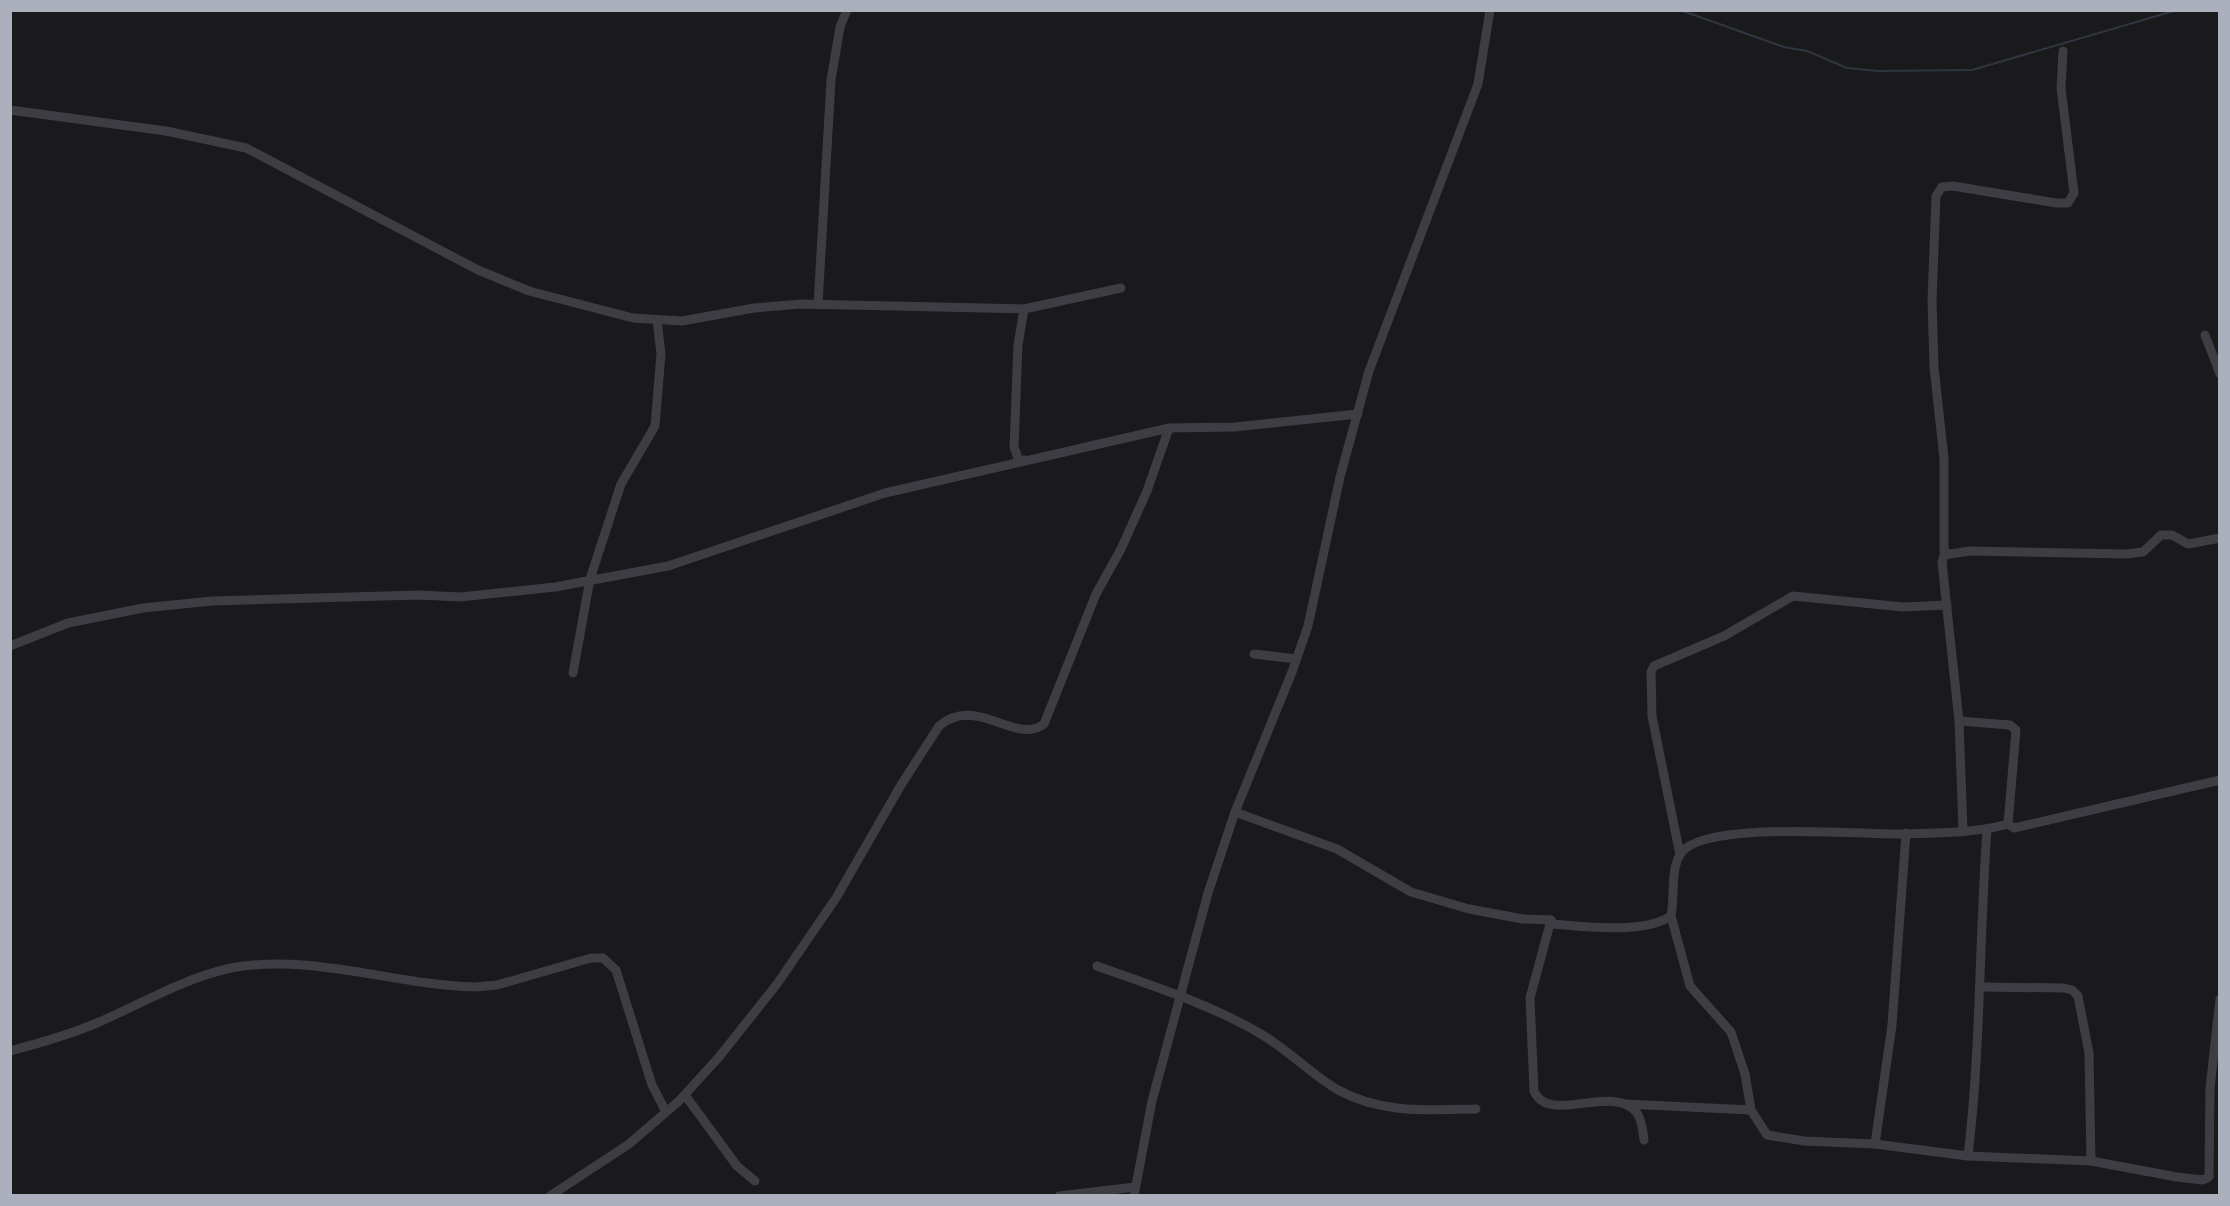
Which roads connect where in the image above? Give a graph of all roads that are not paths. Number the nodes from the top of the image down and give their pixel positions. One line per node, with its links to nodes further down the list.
1 (847, 10): 6 (street)
2 (1490, 10): 11 (street)
3 (2063, 51): 15 (street)
4 (10, 110): 8 (street)
5 (1121, 288): 7 (street)
6 (818, 305): 7 (street); 8 (street)
7 (1024, 309): 13 (street)
8 (657, 320): 16 (street)
9 (2205, 335): 10 (street)
10 (2220, 374)
11 (1358, 414): 12 (street); 20 (street)
12 (1169, 428): 13 (street); 37 (street)
13 (1024, 460): 16 (street)
14 (2220, 538): 15 (street)
15 (1947, 553): 17 (street)
16 (590, 579): 18 (street); 21 (street)
17 (1947, 604): 22 (street); 29 (street)
18 (10, 646)
19 (1254, 654): 20 (street)
20 (1296, 660): 24 (street)
21 (573, 673)
22 (1959, 721): 25 (street); 26 (street)
23 (2220, 780): 25 (street)
24 (1234, 812): 31 (street); 34 (street)
25 (2008, 824): 27 (street)
26 (1963, 830): 27 (street); 28 (street)
27 (1988, 830): 33 (street)
28 (1906, 833): 29 (street); 43 (street)
29 (1680, 855): 30 (street)
30 (1671, 916): 31 (street); 40 (street)
31 (1551, 921): 38 (street)
32 (1097, 966): 34 (street)
33 (1981, 987): 44 (street); 45 (street)
34 (1180, 996): 39 (street); 48 (street)
35 (2220, 999): 46 (street)
36 (10, 1051): 41 (street)
37 (685, 1095): 41 (street); 47 (street)
38 (1625, 1104): 40 (street); 42 (street)
39 (1476, 1109)
40 (1751, 1110): 43 (street)
41 (666, 1112): 49 (street)
42 (1644, 1140)
43 (1875, 1144): 44 (street)
44 (1968, 1156): 45 (street)
45 (2091, 1161): 46 (street)
46 (2215, 1173)
47 (755, 1181)
48 (1135, 1191): 50 (street)
49 (550, 1196)
50 (1059, 1196)

